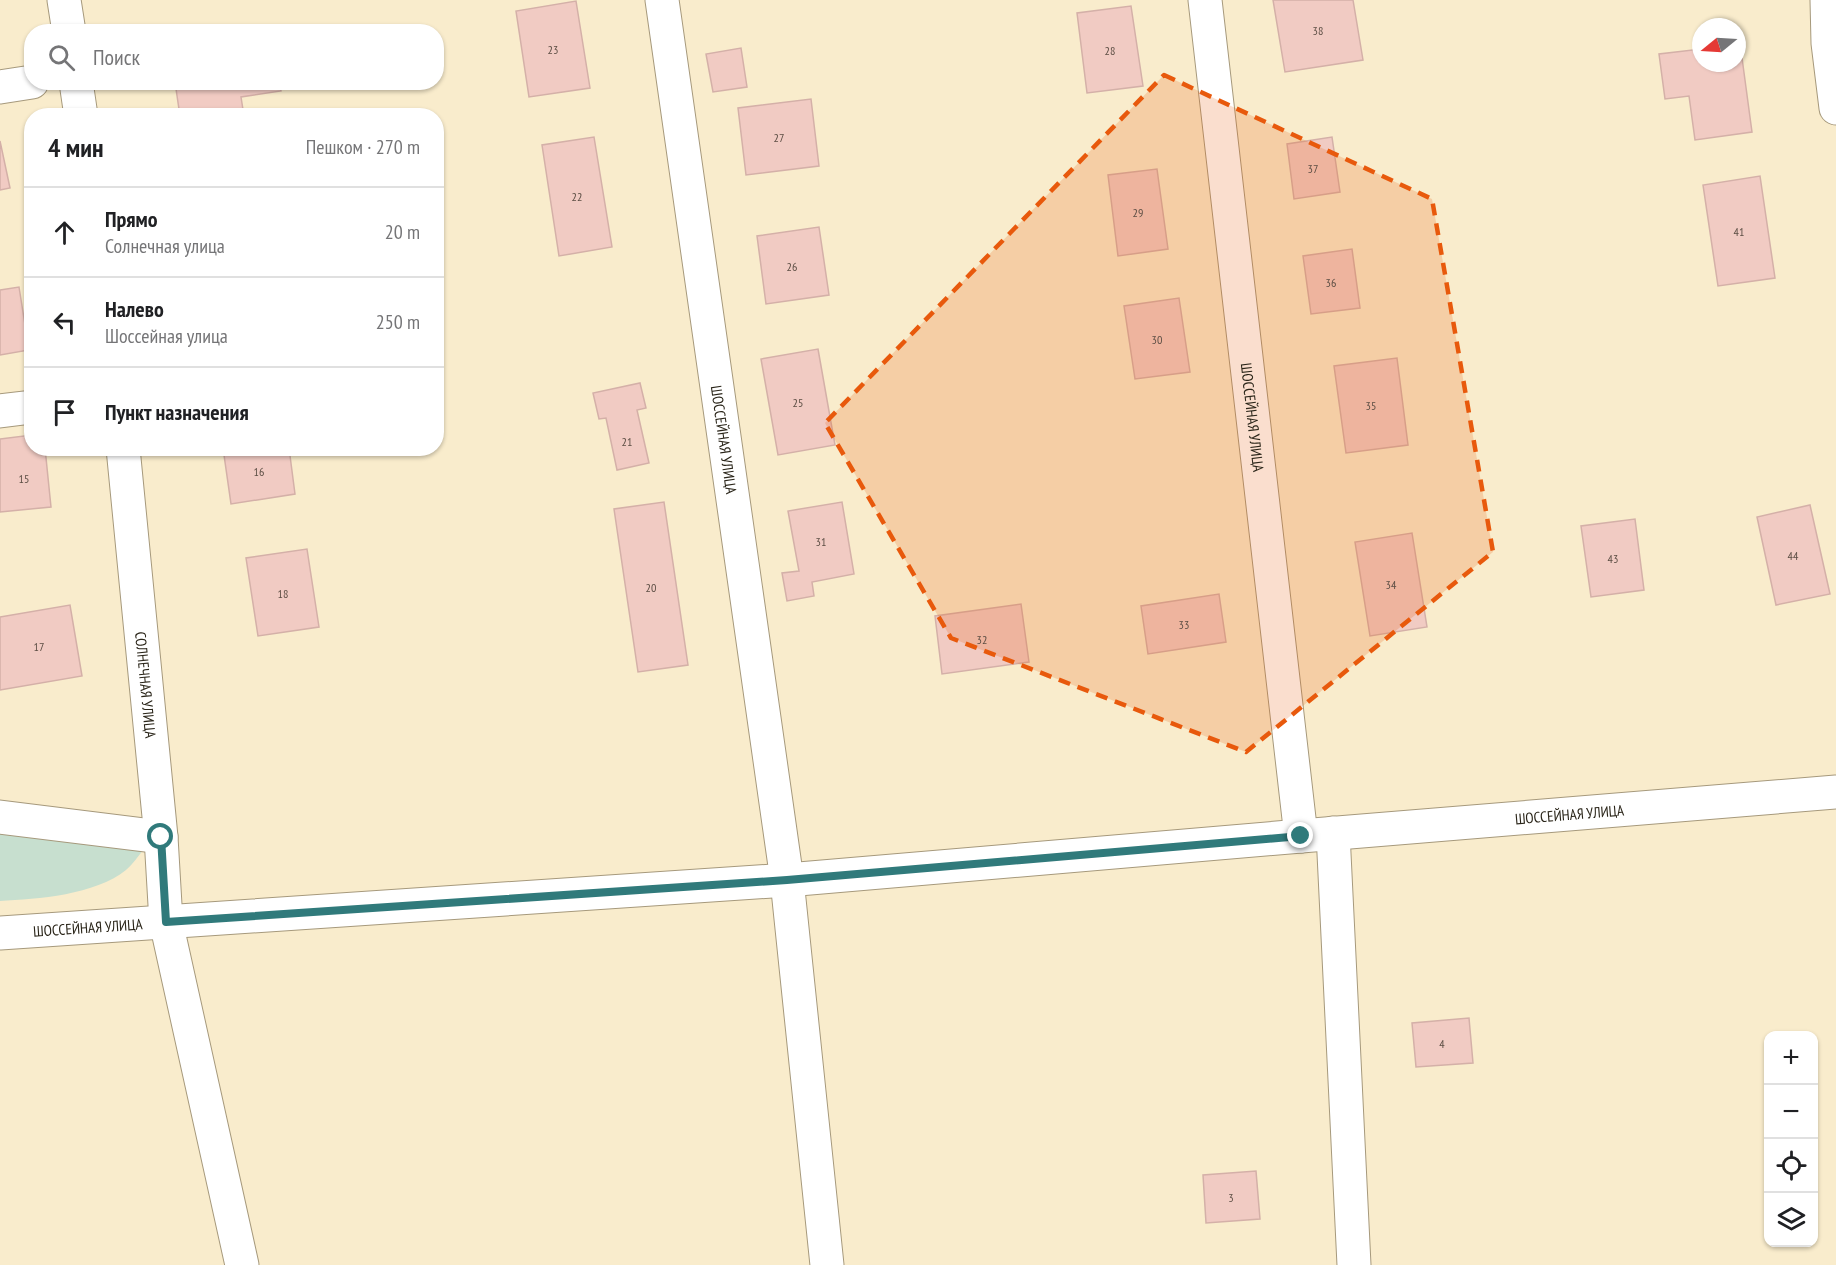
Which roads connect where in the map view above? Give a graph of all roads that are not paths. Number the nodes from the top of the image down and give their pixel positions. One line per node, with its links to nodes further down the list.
1 (64, 0): 5 (street)
2 (662, 0): 19 (street, ШОССЕЙНАЯ УЛИЦА)
3 (1205, 0): 17 (street, ШОССЕЙНАЯ УЛИЦА)
4 (1832, 4): 10 (street)
5 (68, 24)
6 (24, 83): 7 (street)
7 (0, 87)
8 (77, 90): 9 (street)
9 (80, 108)
10 (1836, 108)
11 (24, 408): 12 (street)
12 (0, 411)
13 (124, 456): 18 (street, СОЛНЕЧНАЯ УЛИЦА)
14 (1836, 792): 16 (street, ШОССЕЙНАЯ УЛИЦА)
15 (0, 817): 18 (street)
16 (1333, 833): 17 (street, ШОССЕЙНАЯ УЛИЦА); 24 (street)
17 (1301, 836): 19 (street, ШОССЕЙНАЯ УЛИЦА)
18 (161, 837): 20 (street, СОЛНЕЧНАЯ УЛИЦА)
19 (787, 880): 20 (street, ШОССЕЙНАЯ УЛИЦА); 23 (street)
20 (166, 922): 21 (street, ШОССЕЙНАЯ УЛИЦА); 22 (street, СОЛНЕЧНАЯ УЛИЦА)
21 (0, 933)
22 (242, 1265)
23 (826, 1265)
24 (1354, 1265)

